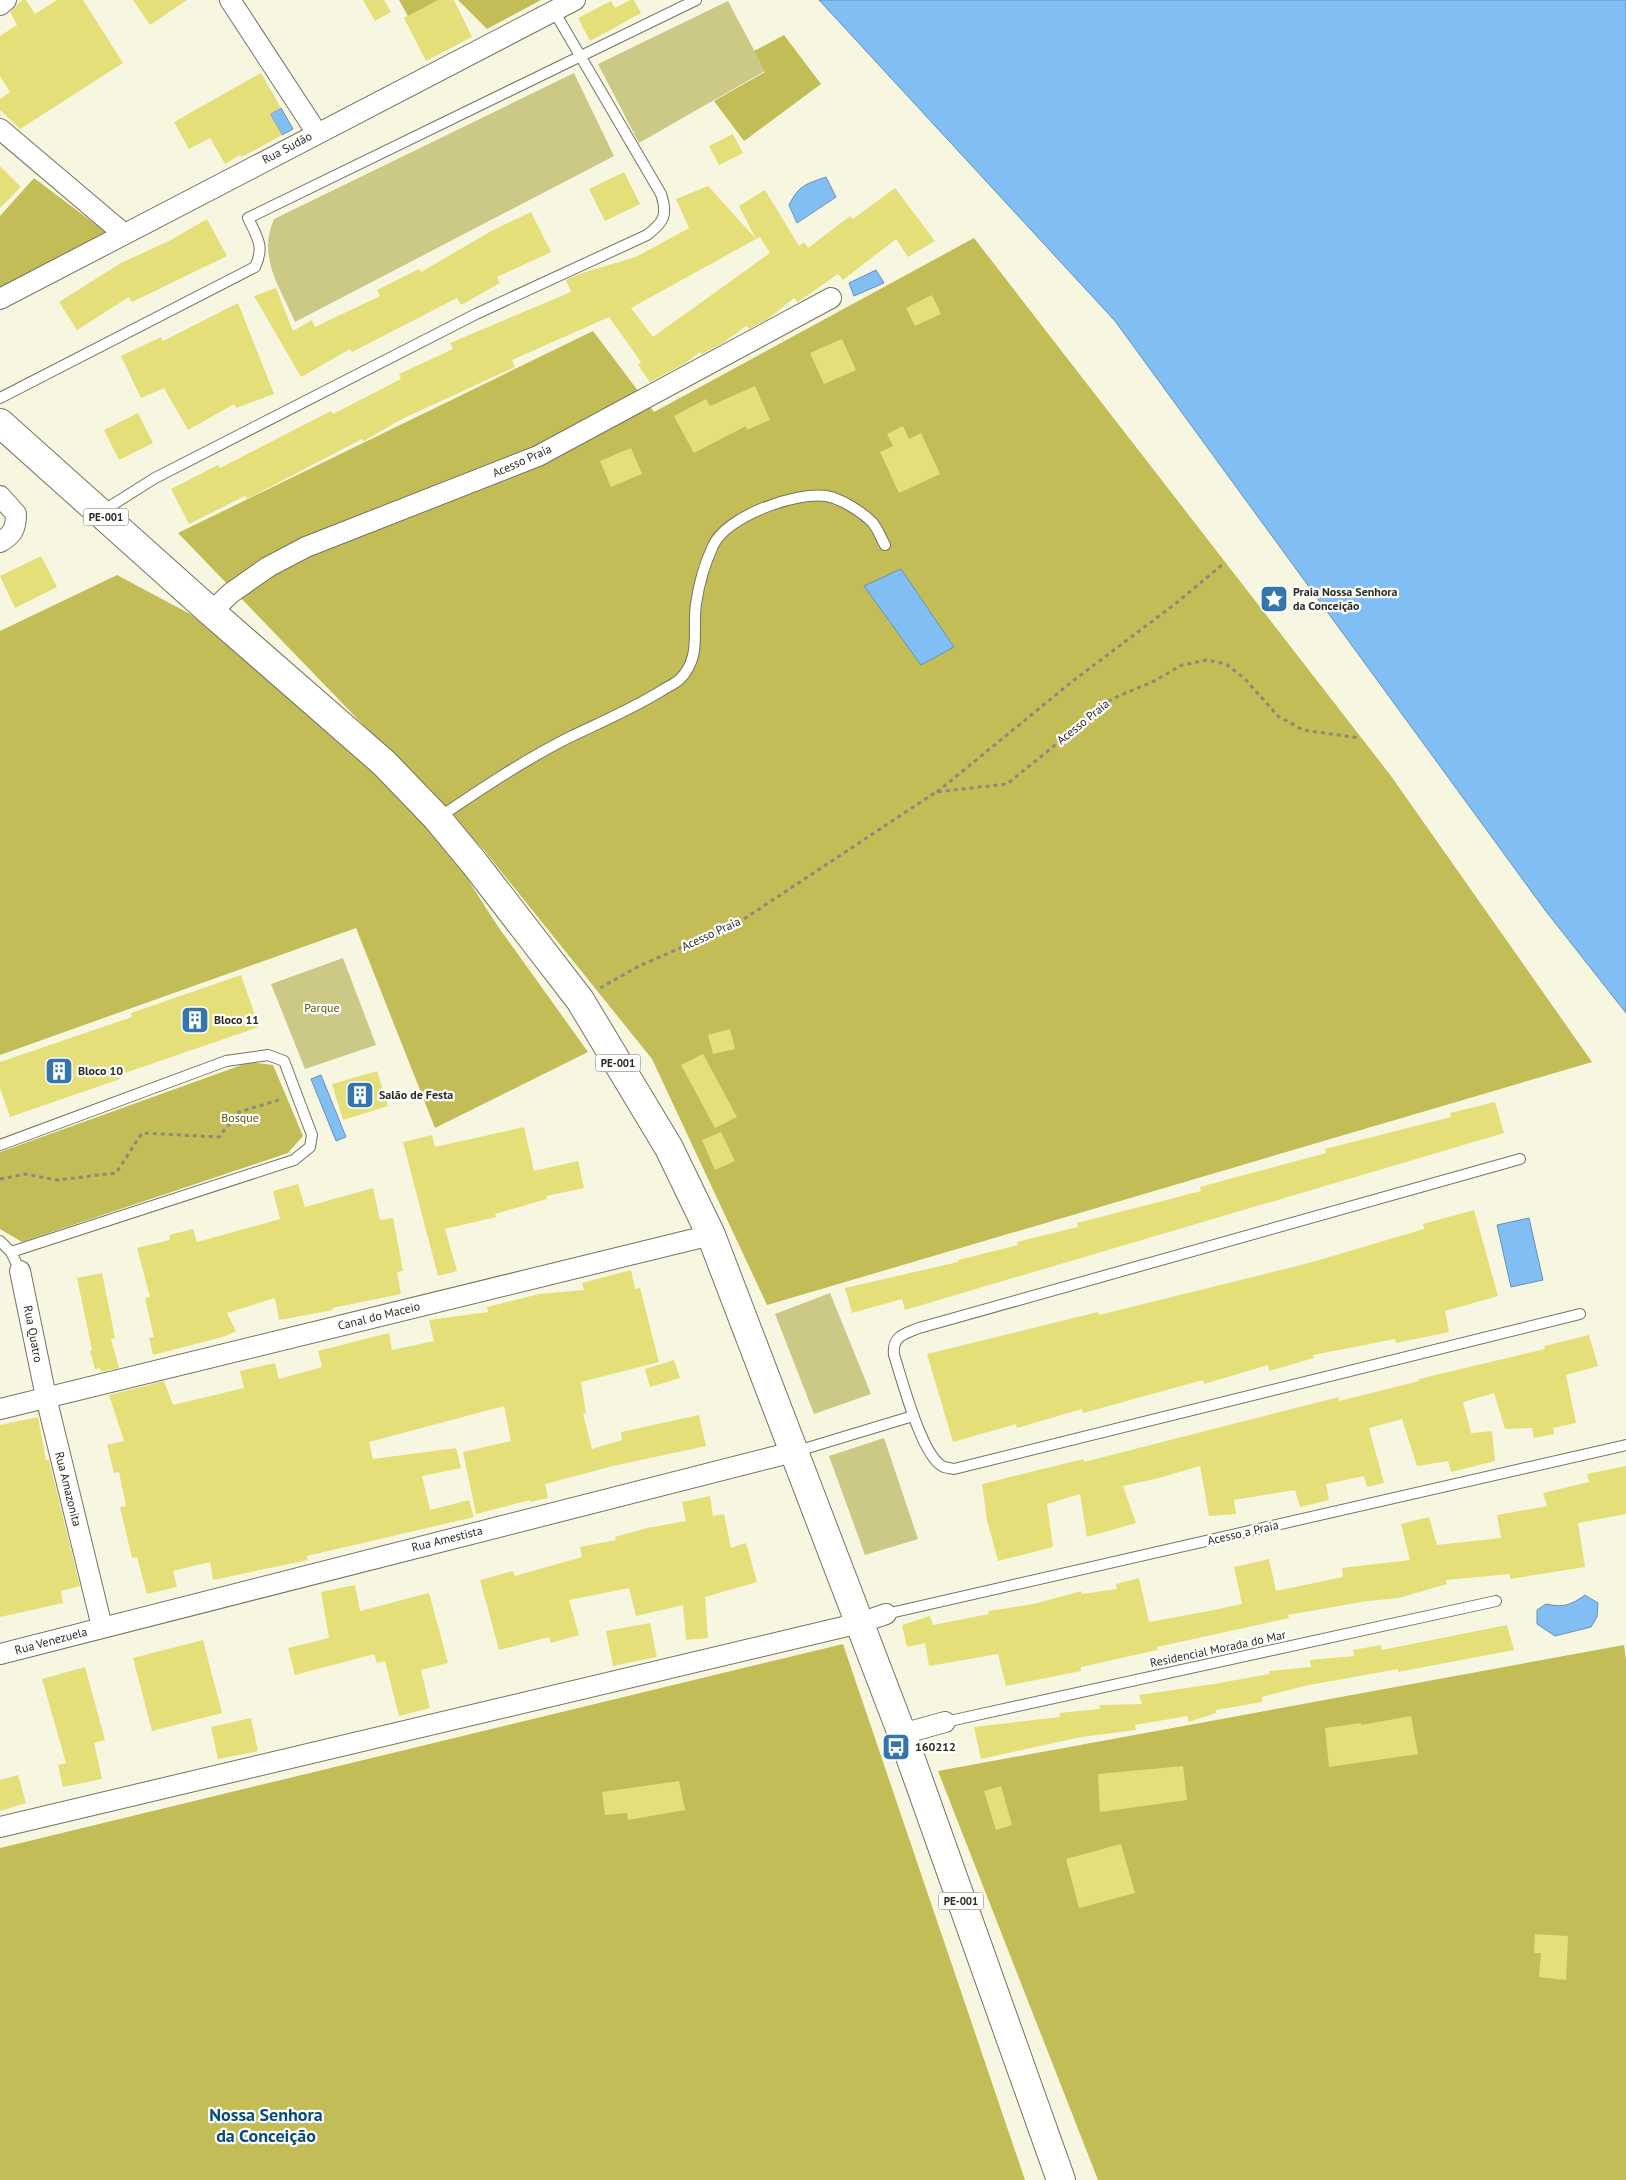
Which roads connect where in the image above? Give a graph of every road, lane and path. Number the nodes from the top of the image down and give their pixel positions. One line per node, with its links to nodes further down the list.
1 (6, 0): 5 (street)
2 (230, 0): 9 (street)
3 (575, 0): 6 (street, Rua Sudão)
4 (696, 0): 7 (lane)
5 (0, 5)
6 (554, 11): 7 (lane); 9 (street, Rua Sudão)
7 (581, 57): 13 (lane); 16 (lane)
8 (0, 129): 10 (street)
9 (317, 133): 10 (street, Rua Sudão)
10 (124, 234): 12 (street, Rua Sudão)
11 (831, 298): 20 (street, Acesso Praia)
12 (0, 299)
13 (0, 398)
14 (0, 423): 16 (main road, PE-001)
15 (0, 496): 17 (street)
16 (100, 512): 20 (main road, PE-001)
17 (0, 542)
18 (885, 545): 23 (lane)
19 (1222, 565): 22 (path, Acesso Praia)
20 (211, 612): 23 (main road, PE-001)
21 (1360, 738): 22 (path, Acesso Praia)
22 (936, 792): 24 (path, Acesso Praia)
23 (437, 818): 24 (main road, PE-001)
24 (580, 1000): 29 (main road, PE-001)
25 (297, 1094): 26 (lane); 28 (path); 31 (lane)
26 (0, 1145)
27 (1520, 1159): 36 (lane)
28 (0, 1179)
29 (711, 1235): 34 (street, Canal do Maceio); 38 (main road, PE-001)
30 (0, 1241): 31 (lane)
31 (11, 1252): 32 (lane)
32 (20, 1271): 34 (street, Rua Quatro)
33 (1580, 1314): 36 (lane)
34 (46, 1397): 35 (street); 42 (street, Rua Amazonita)
35 (0, 1409)
36 (913, 1416): 38 (lane)
37 (1626, 1445): 40 (lane, Acesso a Praia)
38 (793, 1452): 41 (main road, PE-001); 42 (street, Rua Amestista)
39 (1496, 1601): 44 (lane, Residencial Morada do Mar)
40 (886, 1614): 41 (street, Acesso a Praia)
41 (860, 1623): 45 (main road, PE-001); 46 (street, Acesso a Praia)
42 (102, 1627): 43 (street, Rua Venezuela)
43 (0, 1654)
44 (945, 1722): 45 (street)
45 (902, 1734): 47 (main road, PE-001)
46 (0, 1827)
47 (1061, 2180)

